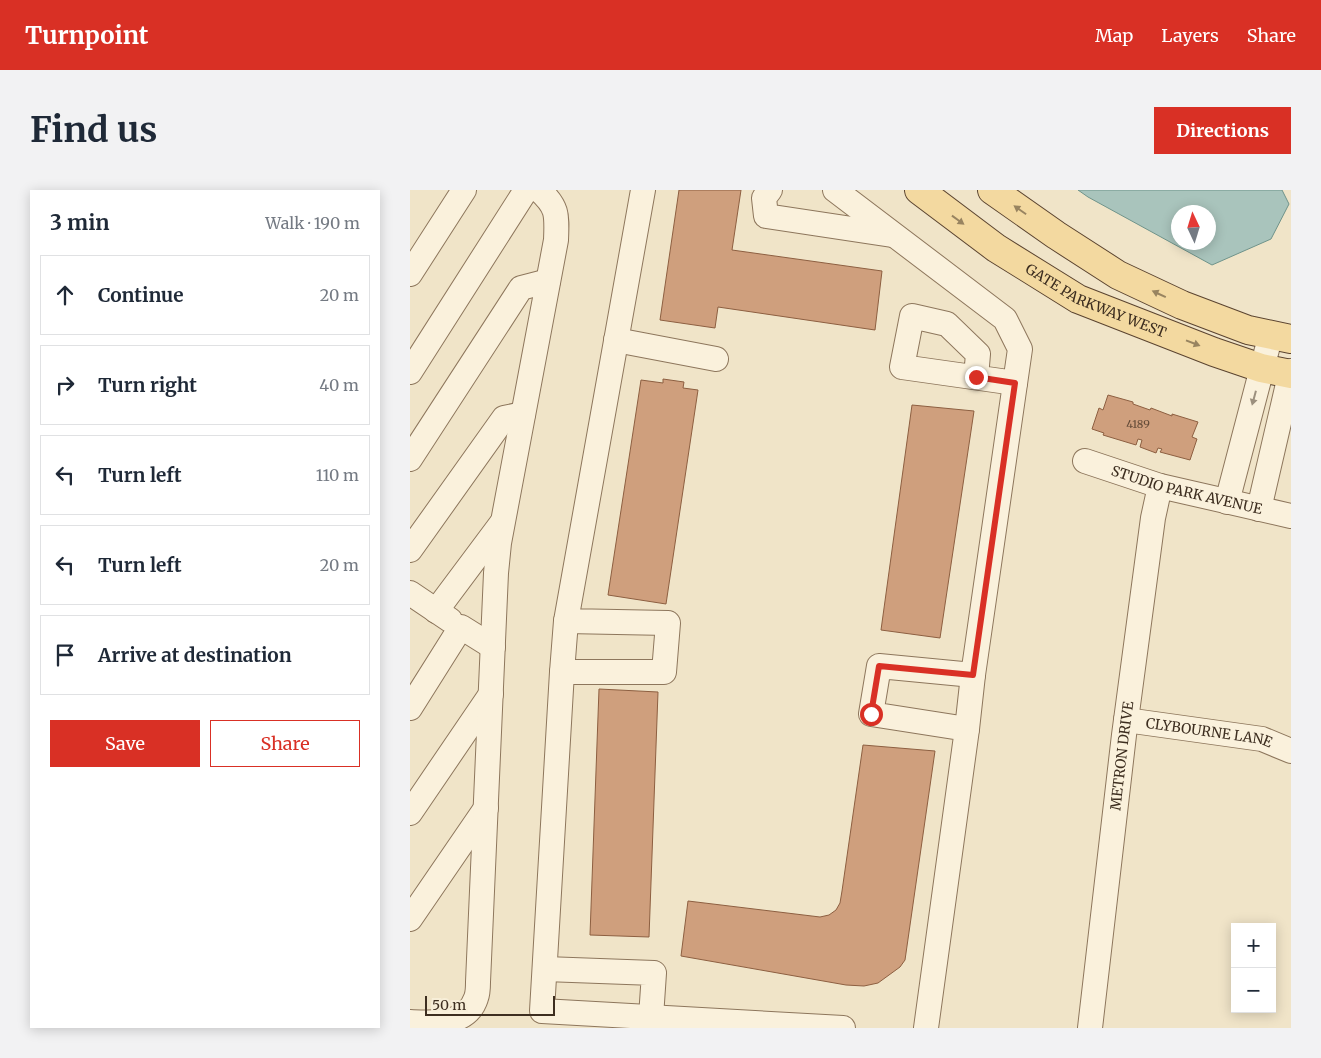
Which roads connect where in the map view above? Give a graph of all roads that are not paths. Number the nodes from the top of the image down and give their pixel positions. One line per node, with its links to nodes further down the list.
1 (464, 190): 10 (street)
2 (526, 190): 16 (street)
3 (539, 190): 11 (street)
4 (643, 190): 13 (street)
5 (770, 190): 9 (street)
6 (834, 190): 9 (street)
7 (919, 190): 15 (main road, GATE PARKWAY WEST, one-way to 15)
8 (992, 190): 12 (main road, one-way to 8)
9 (894, 235): 19 (street)
10 (410, 274)
11 (548, 281): 20 (street); 21 (street)
12 (1281, 337): 15 (street)
13 (616, 340): 14 (street); 31 (street)
14 (716, 359)
15 (1261, 368): 17 (main road, GATE PARKWAY WEST); 24 (street, one-way to 24)
16 (410, 372)
17 (1291, 373): 25 (street)
18 (976, 377): 19 (street)
19 (1015, 383): 35 (street)
20 (522, 414): 27 (street); 28 (street)
21 (410, 459)
22 (1085, 461): 23 (street, STUDIO PARK AVENUE)
23 (1160, 486): 24 (street, STUDIO PARK AVENUE); 38 (street, METRON DRIVE)
24 (1226, 502): 25 (street, STUDIO PARK AVENUE)
25 (1259, 509): 26 (street, STUDIO PARK AVENUE)
26 (1291, 516)
27 (502, 524): 30 (street); 33 (street)
28 (410, 550)
29 (410, 593): 30 (street)
30 (436, 611): 32 (street)
31 (566, 621): 34 (street); 34 (street)
32 (461, 627): 33 (street); 37 (street)
33 (493, 647): 36 (street)
34 (562, 672): 44 (street)
35 (973, 675): 39 (street); 39 (street)
36 (491, 694): 41 (street); 42 (street)
37 (410, 708)
38 (1126, 720): 40 (street, CLYBOURNE LANE); 49 (street, METRON DRIVE)
39 (967, 729): 48 (street)
40 (1291, 751)
41 (486, 808): 43 (street); 46 (street)
42 (410, 814)
43 (410, 919)
44 (545, 968): 45 (street); 45 (street)
45 (651, 1017): 47 (street)
46 (410, 1022)
47 (843, 1028)
48 (926, 1028)
49 (1090, 1028)

